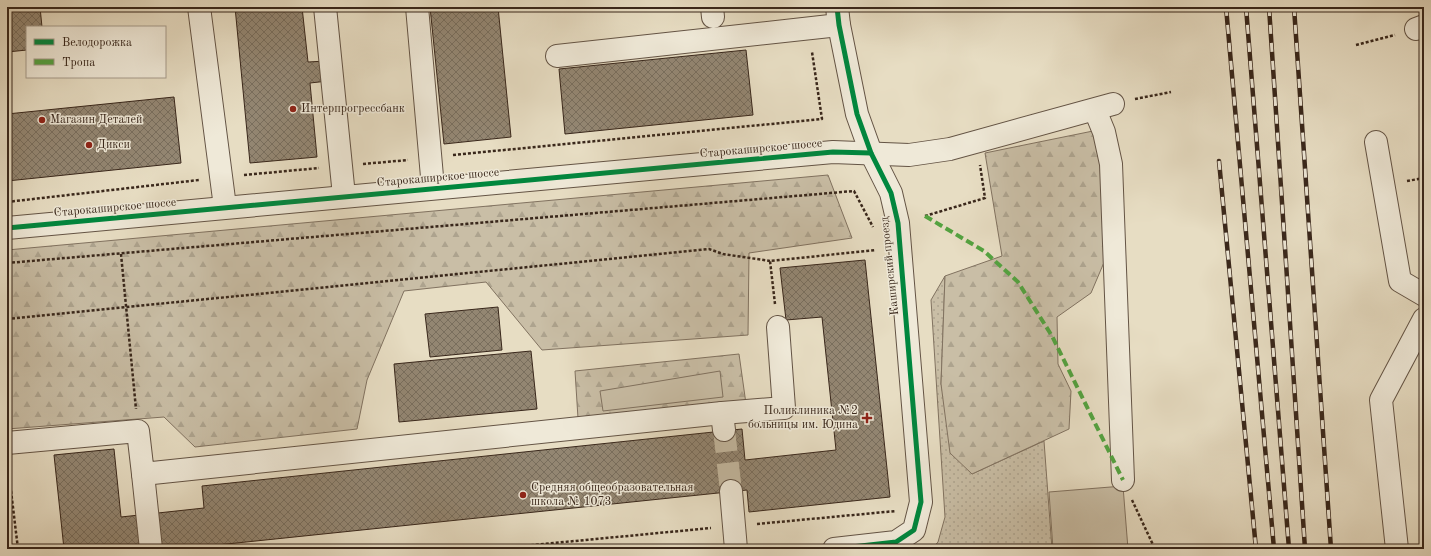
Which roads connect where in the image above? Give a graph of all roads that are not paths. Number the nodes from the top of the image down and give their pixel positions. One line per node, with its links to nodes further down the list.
1 (199, 7): 10 (street)
2 (325, 7): 9 (street)
3 (417, 7): 8 (street)
4 (838, 16): 5 (street); 7 (street, Каширский проезд)
5 (557, 56)
6 (1376, 142): 12 (street)
7 (871, 153): 8 (street, Старокаширское шоссе); 17 (street, Старокаширское шоссе); 21 (street, Каширский проезд)
8 (433, 188): 9 (street, Старокаширское шоссе)
9 (344, 196): 10 (street, Старокаширское шоссе)
10 (225, 208): 11 (street, Старокаширское шоссе)
11 (7, 228)
12 (1424, 294)
13 (1424, 319): 22 (street)
14 (778, 326): 16 (street)
15 (7, 453): 16 (street)
16 (143, 474): 19 (street)
17 (1123, 480)
18 (731, 491): 20 (street)
19 (151, 549)
20 (736, 549)
21 (834, 549)
22 (1397, 549)

